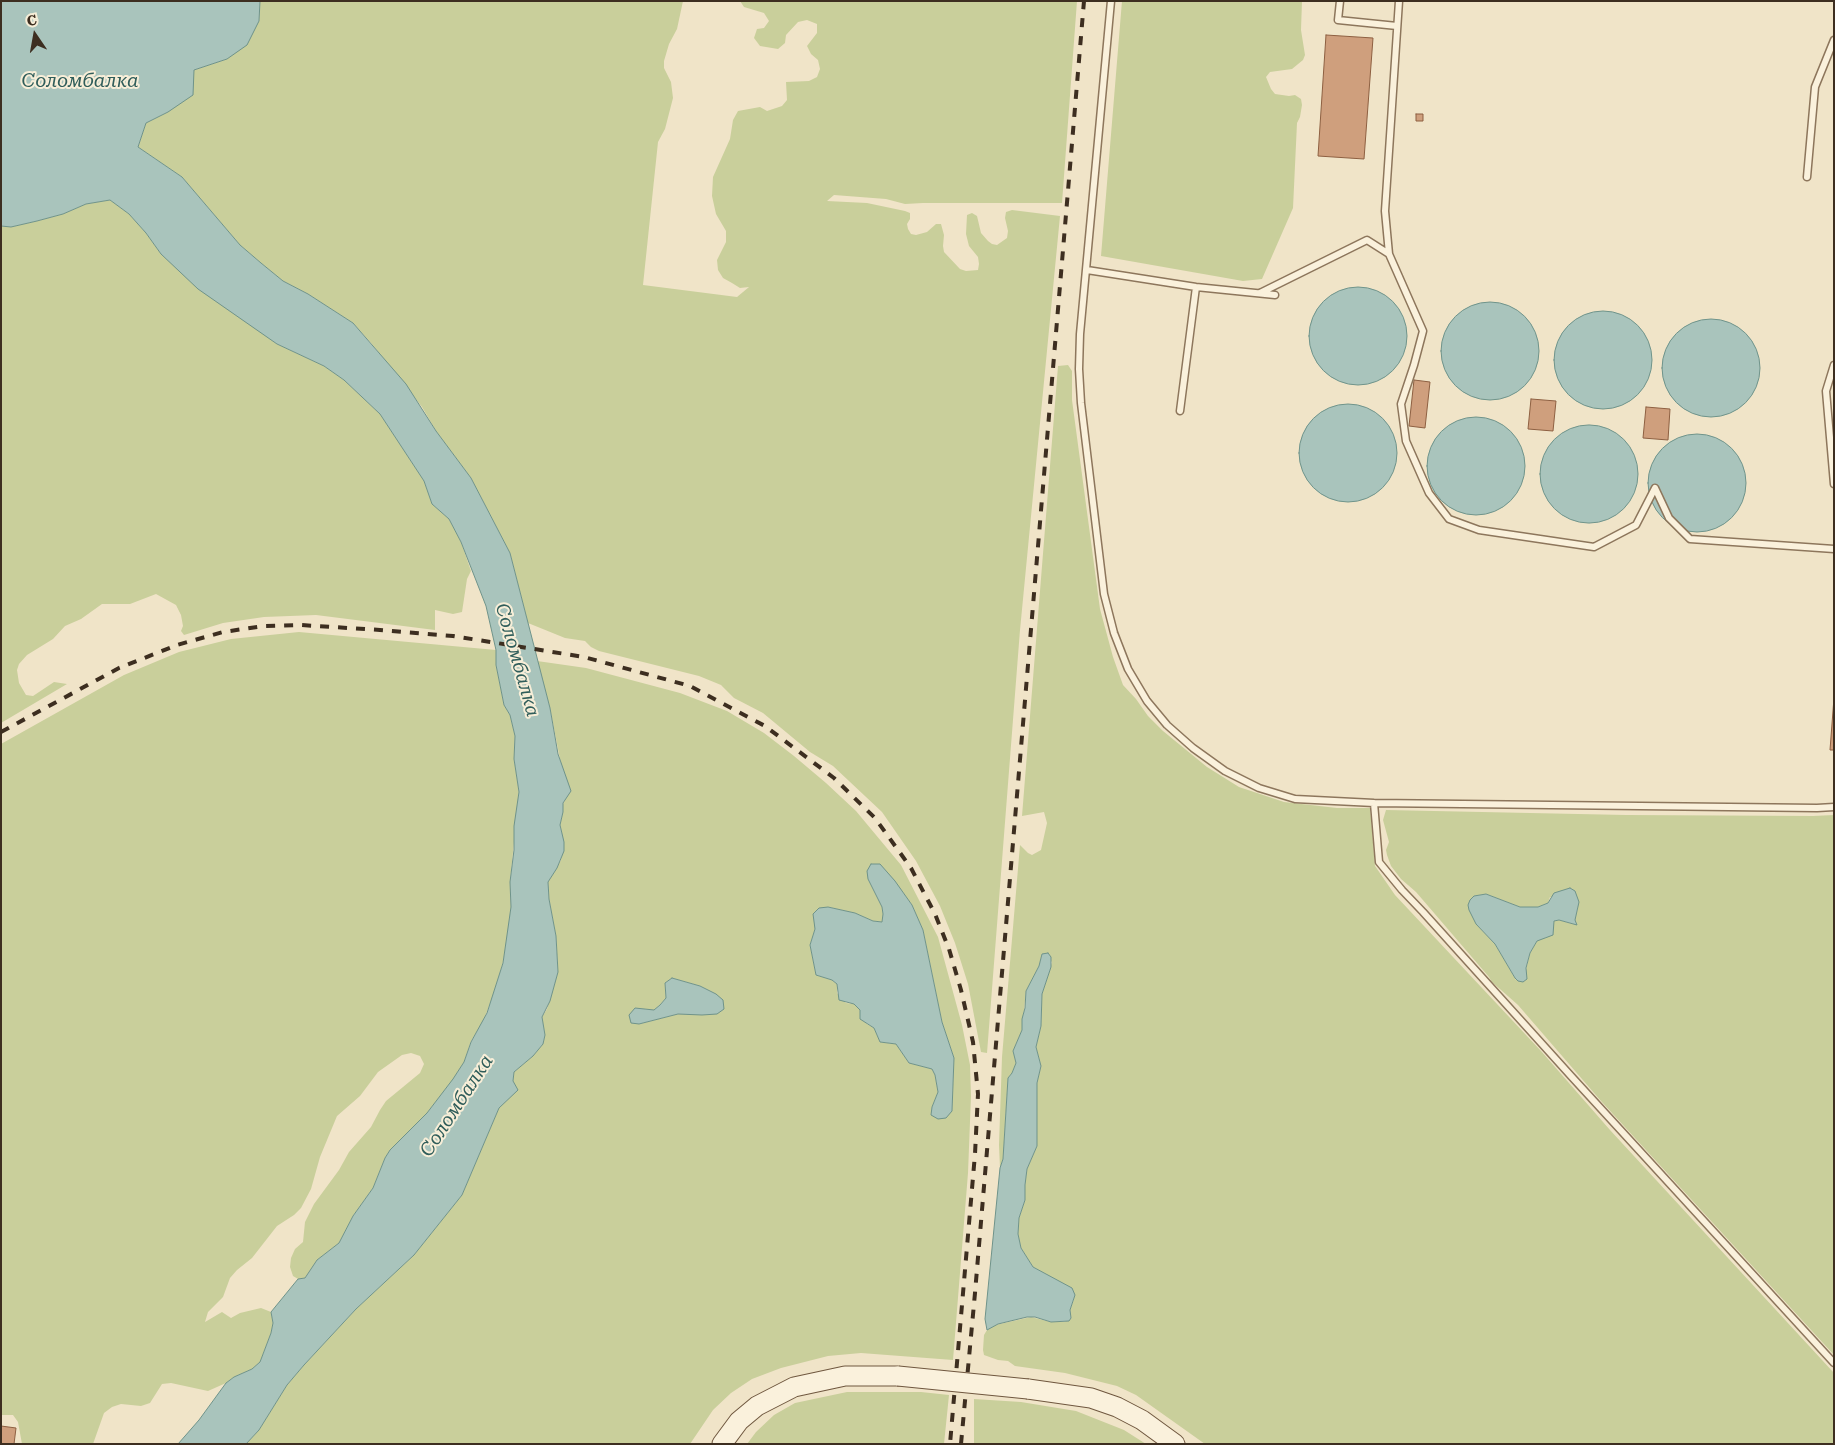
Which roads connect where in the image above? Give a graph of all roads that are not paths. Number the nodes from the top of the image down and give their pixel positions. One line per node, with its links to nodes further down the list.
1 (1111, 1): 8 (lane)
2 (1340, 1): 4 (lane)
3 (1398, 1): 4 (lane)
4 (1397, 26): 7 (lane)
5 (1834, 40): 6 (lane)
6 (1807, 177)
7 (1389, 254): 10 (lane); 15 (lane)
8 (1086, 270): 9 (lane); 16 (lane)
9 (1196, 286): 10 (lane); 13 (lane)
10 (1260, 293): 11 (lane)
11 (1275, 295)
12 (1834, 365): 14 (lane)
13 (1180, 411)
14 (1834, 484)
15 (1834, 549)
16 (1374, 803): 17 (lane); 18 (lane)
17 (1834, 807)
18 (1834, 1363)
19 (722, 1444): 20 (main road, bridge)
20 (1174, 1444)

